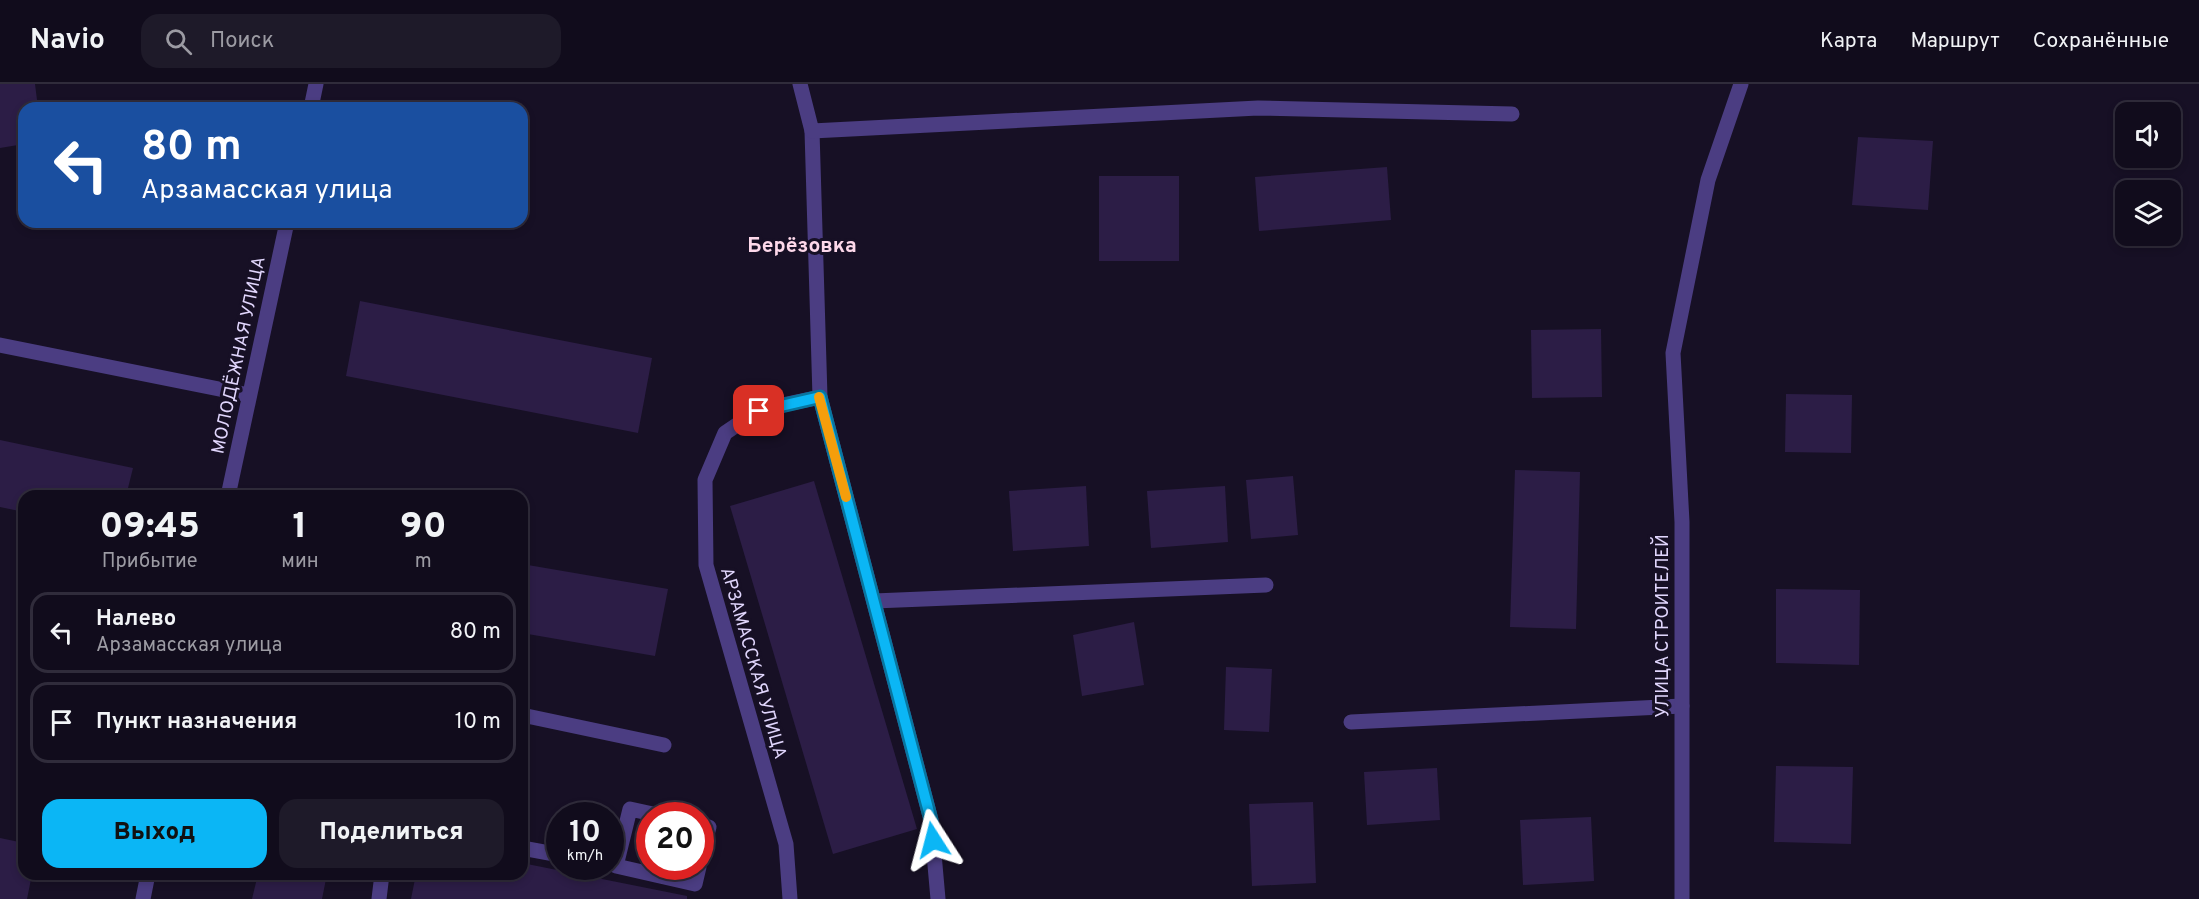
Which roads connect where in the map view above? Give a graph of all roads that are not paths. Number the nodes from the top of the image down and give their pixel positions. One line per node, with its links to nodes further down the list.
1 (316, 84): 4 (street)
2 (800, 84): 6 (street)
3 (1741, 84): 14 (street, УЛИЦА СТРОИТЕЛЕЙ)
4 (312, 102)
5 (1512, 114): 6 (street)
6 (812, 131): 10 (street)
7 (285, 228): 9 (street, МОЛОДЁЖНАЯ УЛИЦА)
8 (0, 345): 9 (street)
9 (249, 395): 11 (street, МОЛОДЁЖНАЯ УЛИЦА)
10 (820, 397): 13 (street); 28 (street, АРЗАМАССКАЯ УЛИЦА)
11 (229, 490)
12 (1266, 585): 13 (street)
13 (874, 601): 29 (street)
14 (1682, 706): 16 (street); 30 (street, УЛИЦА СТРОИТЕЛЕЙ)
15 (528, 716): 17 (street)
16 (1352, 722)
17 (663, 746)
18 (636, 810): 19 (street)
19 (624, 829)
20 (528, 849): 21 (street)
21 (546, 852)
22 (147, 880): 26 (street)
23 (381, 880): 27 (street)
24 (677, 880): 25 (street)
25 (696, 880)
26 (143, 899)
27 (379, 899)
28 (790, 899)
29 (938, 899)
30 (1682, 899)

